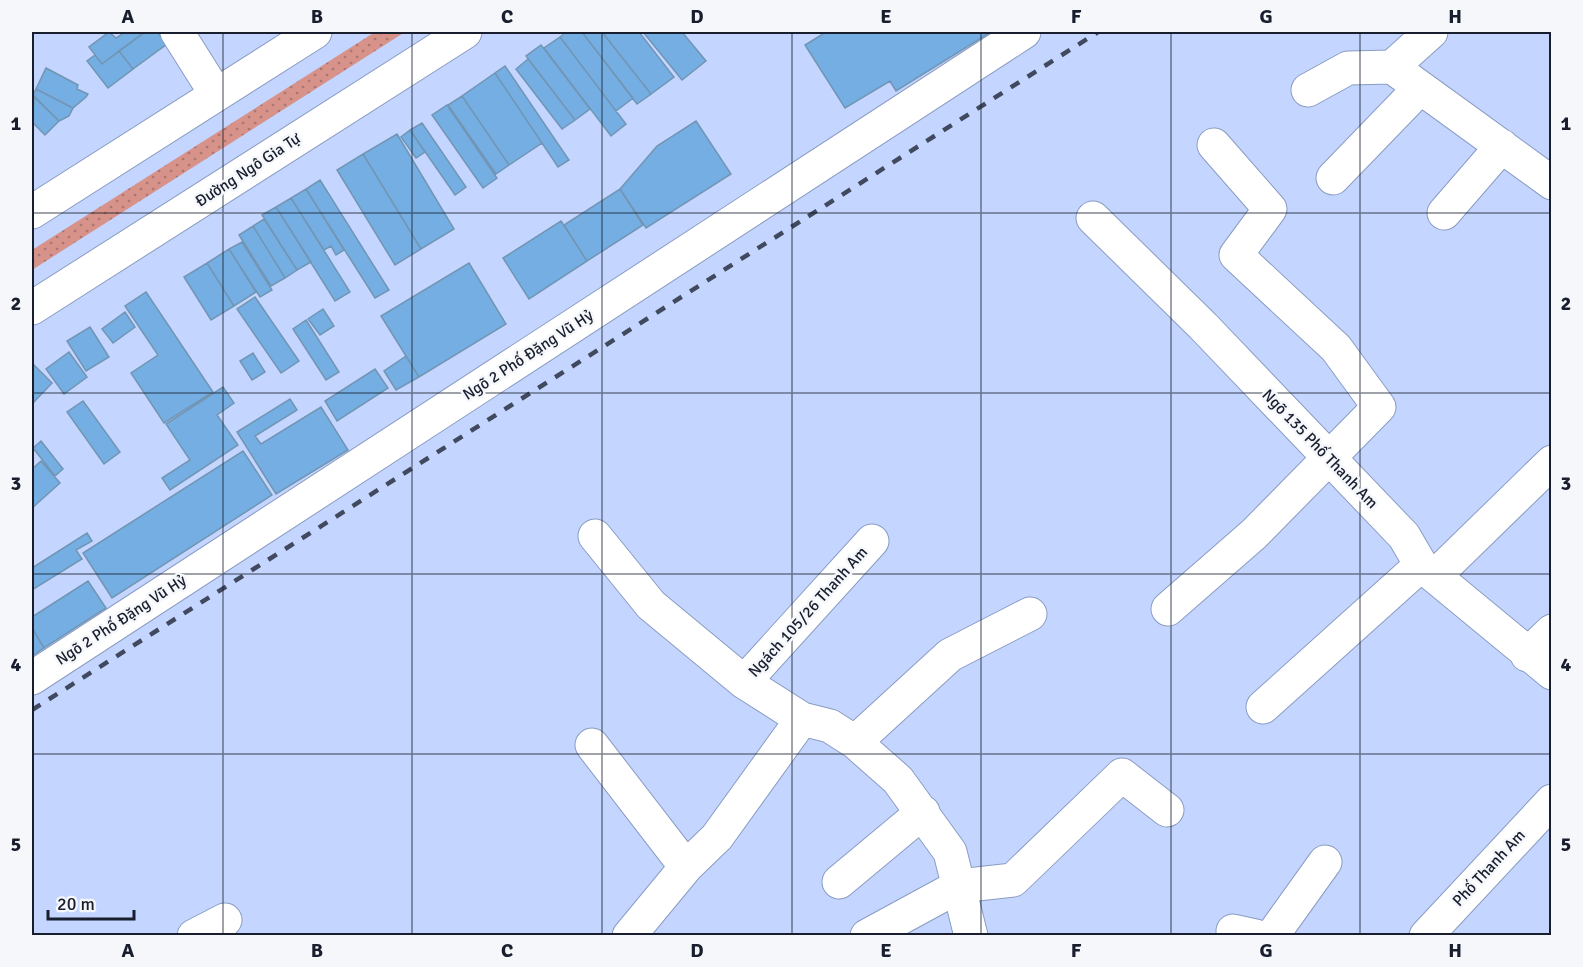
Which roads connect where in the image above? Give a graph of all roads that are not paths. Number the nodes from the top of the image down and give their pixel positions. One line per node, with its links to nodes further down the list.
1 (177, 32): 9 (street)
2 (315, 32): 9 (street)
3 (465, 32): 17 (street, Đường Ngô Gia Tự)
4 (1024, 32): 27 (street, Ngõ 2 Phố Đặng Vũ Hỷ)
5 (1431, 32): 6 (street)
6 (1392, 67): 7 (street); 8 (street)
7 (1420, 88): 11 (street); 12 (street)
8 (1308, 90)
9 (216, 94): 14 (street)
10 (1214, 145): 18 (street)
11 (1502, 146): 13 (street); 15 (street)
12 (1333, 178)
13 (1551, 183)
14 (32, 212)
15 (1444, 213)
16 (1093, 218): 18 (street, Ngõ 135 Phố Thanh Am)
17 (32, 308)
18 (1328, 457): 22 (street, Ngõ 135 Phố Thanh Am); 23 (street)
19 (1551, 462): 22 (street)
20 (595, 536): 28 (street)
21 (872, 541): 28 (street, Ngách 105/26 Thanh Am)
22 (1428, 570): 26 (street, Ngõ 135 Phố Thanh Am); 29 (street)
23 (1168, 609)
24 (1030, 614): 31 (street)
25 (1551, 631): 26 (street)
26 (1539, 664)
27 (32, 678)
28 (744, 682): 30 (street)
29 (1263, 707)
30 (802, 718): 31 (street); 37 (street)
31 (855, 742): 35 (street)
32 (592, 745): 37 (street)
33 (1551, 801): 46 (street, Phố Thanh Am)
34 (1167, 810): 39 (street)
35 (923, 812): 38 (street); 39 (street)
36 (1325, 862): 45 (street)
37 (686, 867): 42 (street)
38 (839, 882)
39 (959, 886): 43 (street); 44 (street)
40 (225, 920): 41 (street)
41 (194, 936)
42 (629, 936)
43 (867, 936)
44 (971, 936)
45 (1272, 936)
46 (1426, 936)

